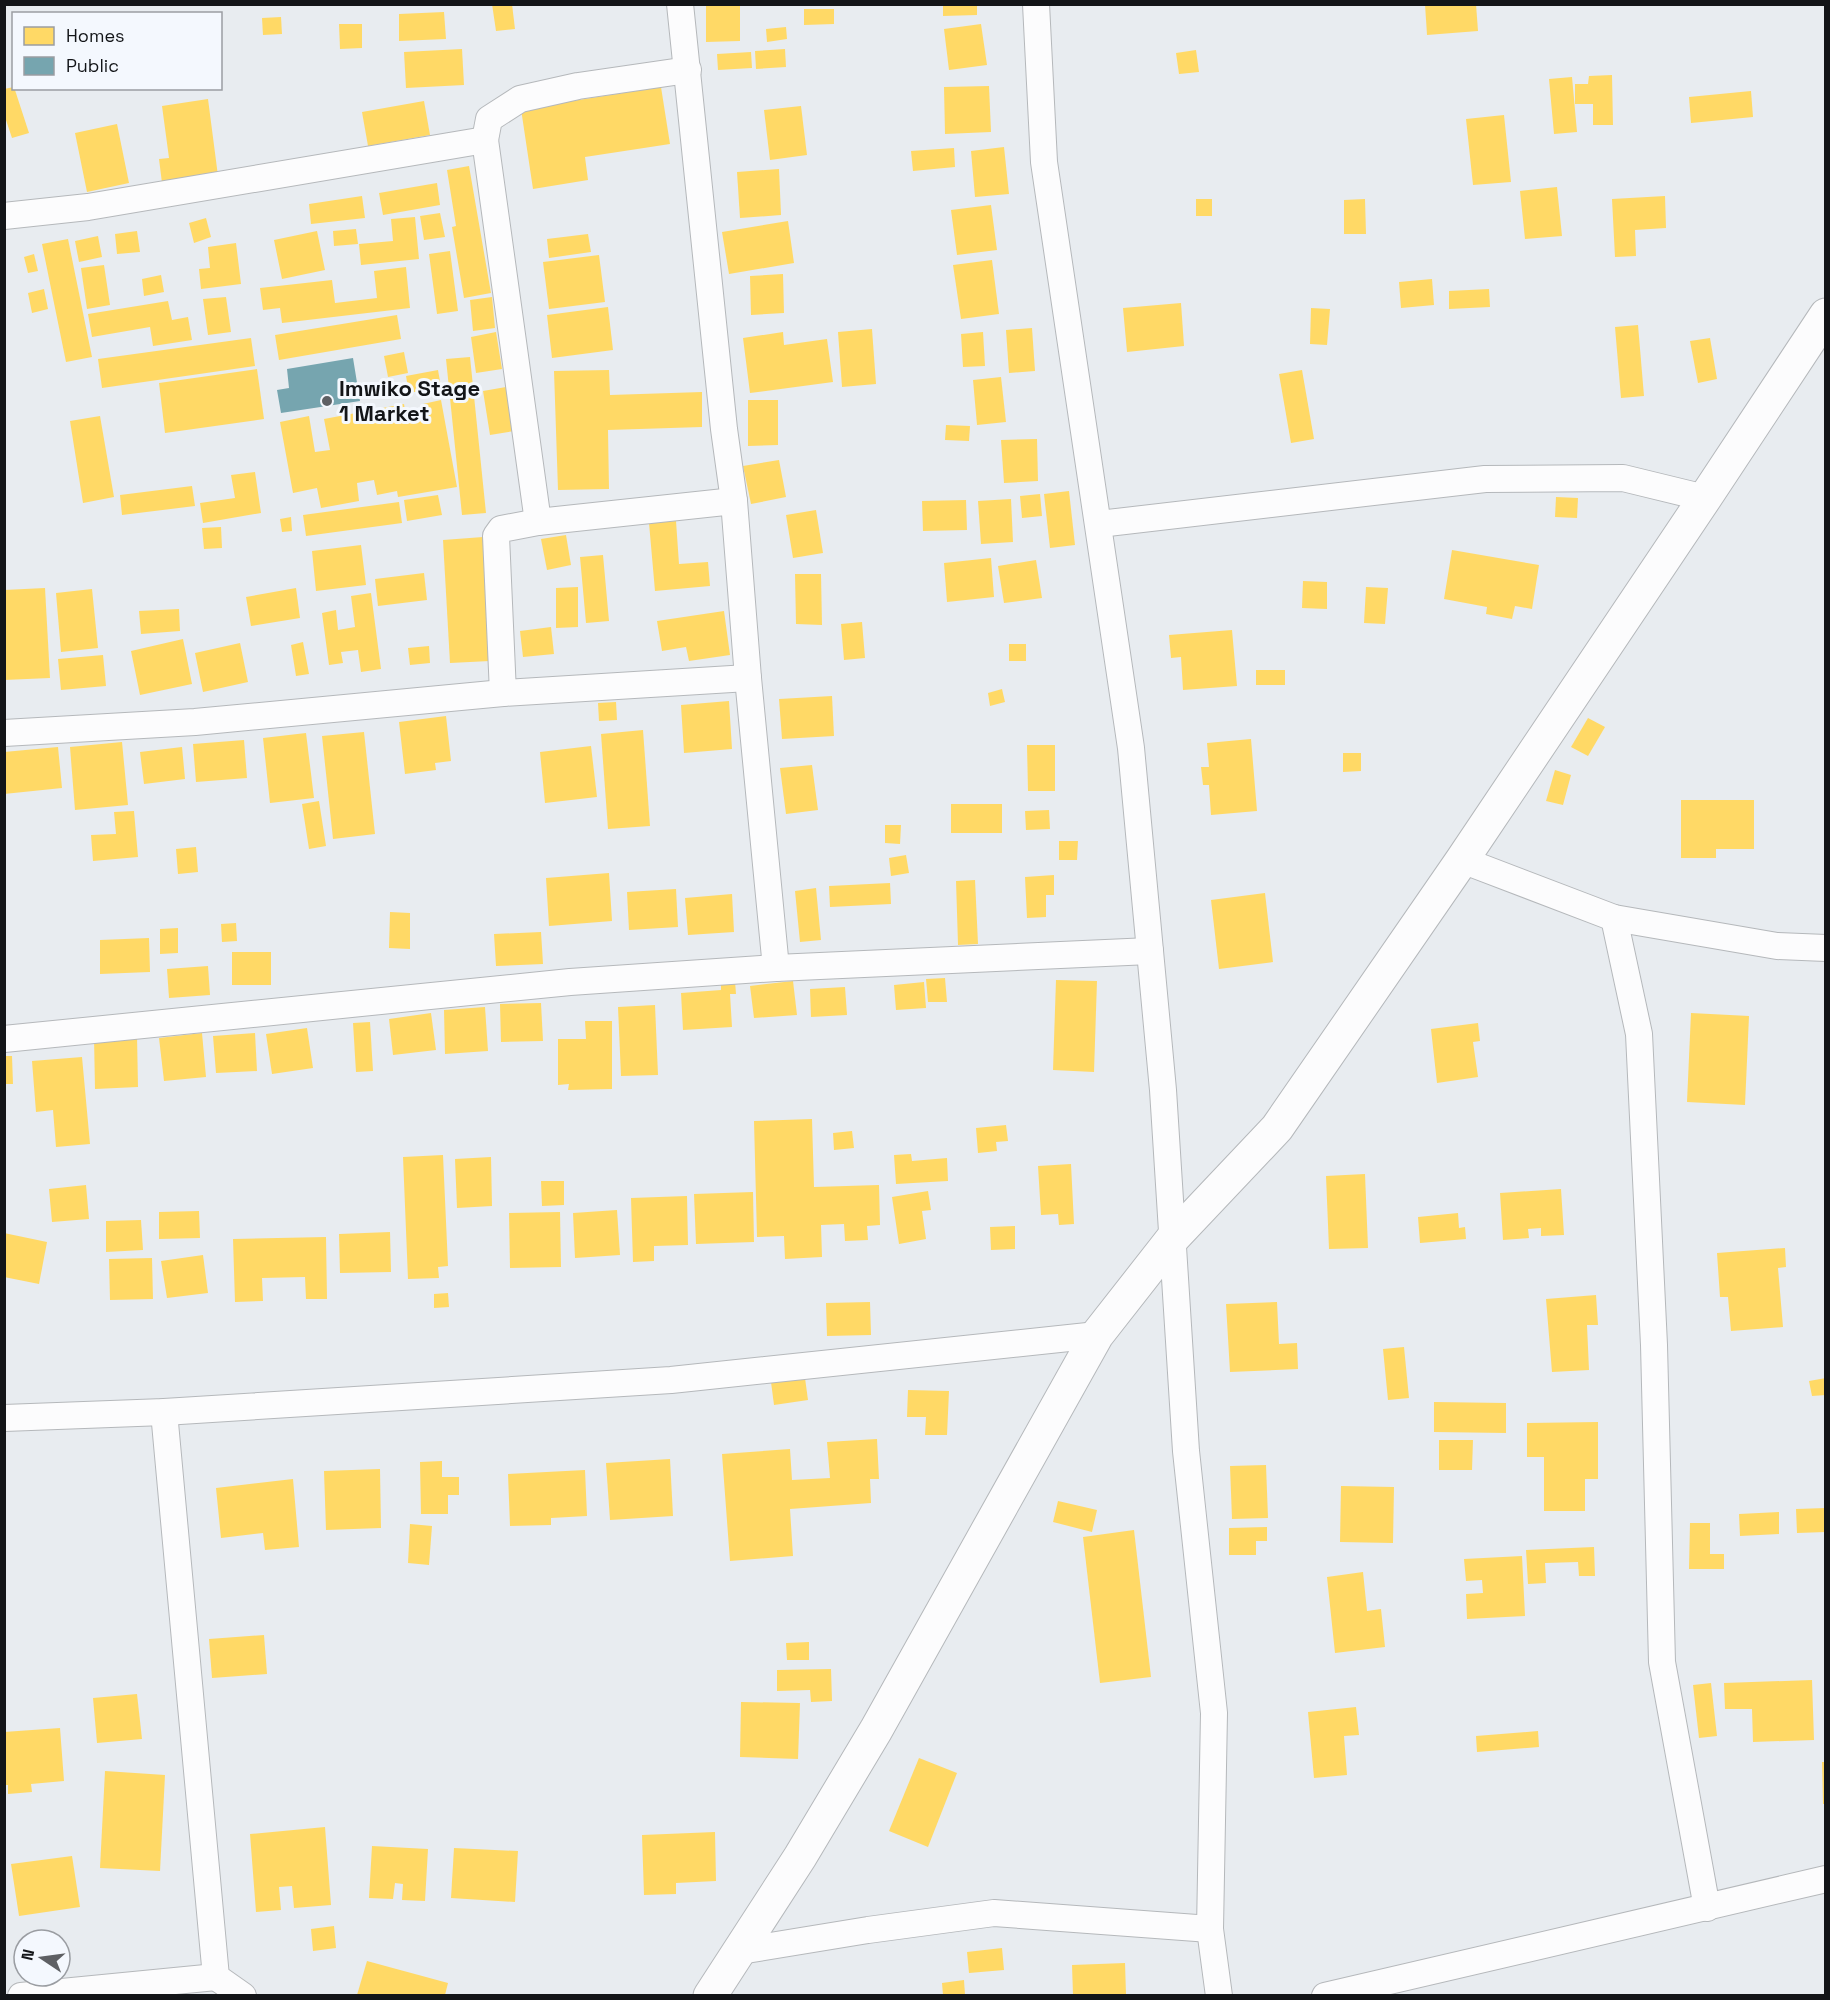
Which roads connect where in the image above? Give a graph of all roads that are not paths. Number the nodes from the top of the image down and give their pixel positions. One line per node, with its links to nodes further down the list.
1 (680, 4): 3 (street)
2 (1036, 4): 10 (street)
3 (688, 70): 4 (street); 8 (street)
4 (485, 140): 5 (street); 9 (street)
5 (4, 216)
6 (1826, 315): 7 (main road)
7 (1705, 498): 10 (street); 14 (main road)
8 (734, 501): 9 (street); 11 (street)
9 (538, 522): 12 (street)
10 (1098, 524): 17 (street)
11 (748, 678): 12 (street); 18 (street)
12 (502, 693): 13 (street)
13 (4, 733)
14 (1462, 860): 15 (street); 20 (main road)
15 (1614, 918): 16 (street); 25 (street)
16 (1826, 948)
17 (1150, 951): 18 (street); 20 (street)
18 (776, 969): 19 (street)
19 (4, 1039)
20 (1173, 1238): 21 (main road); 26 (street)
21 (1097, 1335): 22 (street); 27 (main road)
22 (164, 1412): 23 (street); 28 (street)
23 (4, 1418)
24 (1826, 1879): 25 (street)
25 (1707, 1908): 33 (street)
26 (1210, 1929): 27 (street); 32 (street)
27 (740, 1951): 31 (main road)
28 (216, 1977): 29 (street); 30 (street)
29 (21, 1995)
30 (243, 1995)
31 (710, 1995)
32 (1219, 1995)
33 (1325, 1995)

